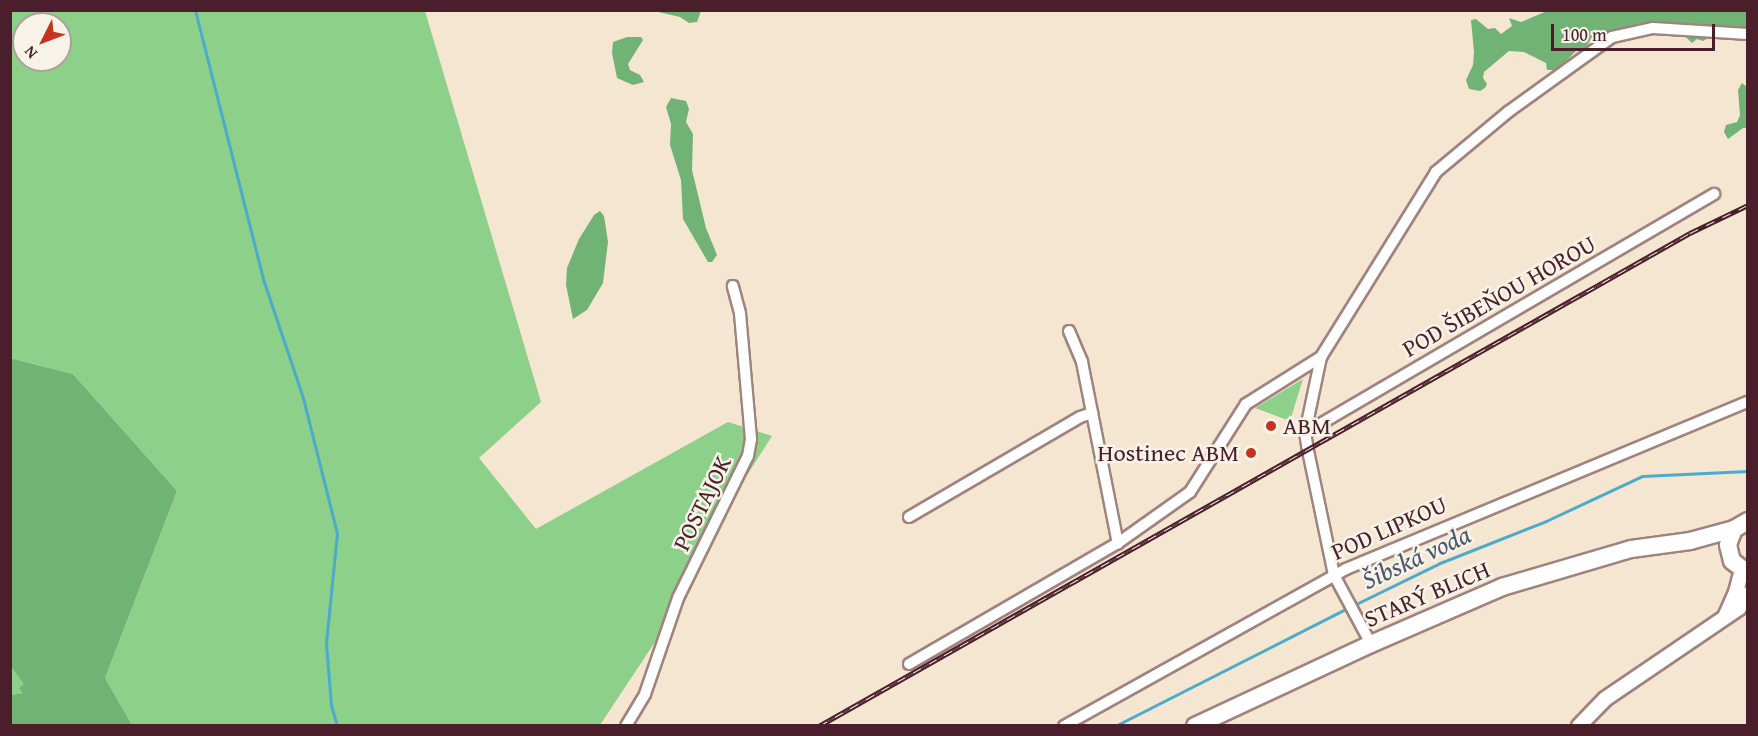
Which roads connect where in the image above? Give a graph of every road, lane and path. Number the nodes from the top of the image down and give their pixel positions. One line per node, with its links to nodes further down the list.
1 (1748, 34): 5 (street)
2 (1714, 194): 8 (street, POD ŠIBEŇOU HOROU)
3 (733, 286): 20 (street, POSTAJOK)
4 (1069, 331): 7 (street)
5 (1321, 357): 8 (street); 12 (street)
6 (1748, 402): 15 (street, POD LIPKOU)
7 (1092, 413): 9 (street); 12 (street)
8 (1305, 433): 15 (street)
9 (909, 517)
10 (1741, 525): 11 (main road, STARÝ BLICH); 13 (main road)
11 (1690, 541): 13 (main road, STARÝ BLICH); 18 (main road, STARÝ BLICH)
12 (1118, 543): 19 (street)
13 (1729, 554): 14 (main road)
14 (1745, 572): 17 (street)
15 (1334, 575): 18 (street); 21 (street, POD LIPKOU)
16 (1748, 594): 17 (street)
17 (1724, 619): 23 (street)
18 (1371, 644): 22 (main road, STARÝ BLICH)
19 (909, 664)
20 (626, 726)
21 (1064, 726)
22 (1195, 726)
23 (1579, 726)

